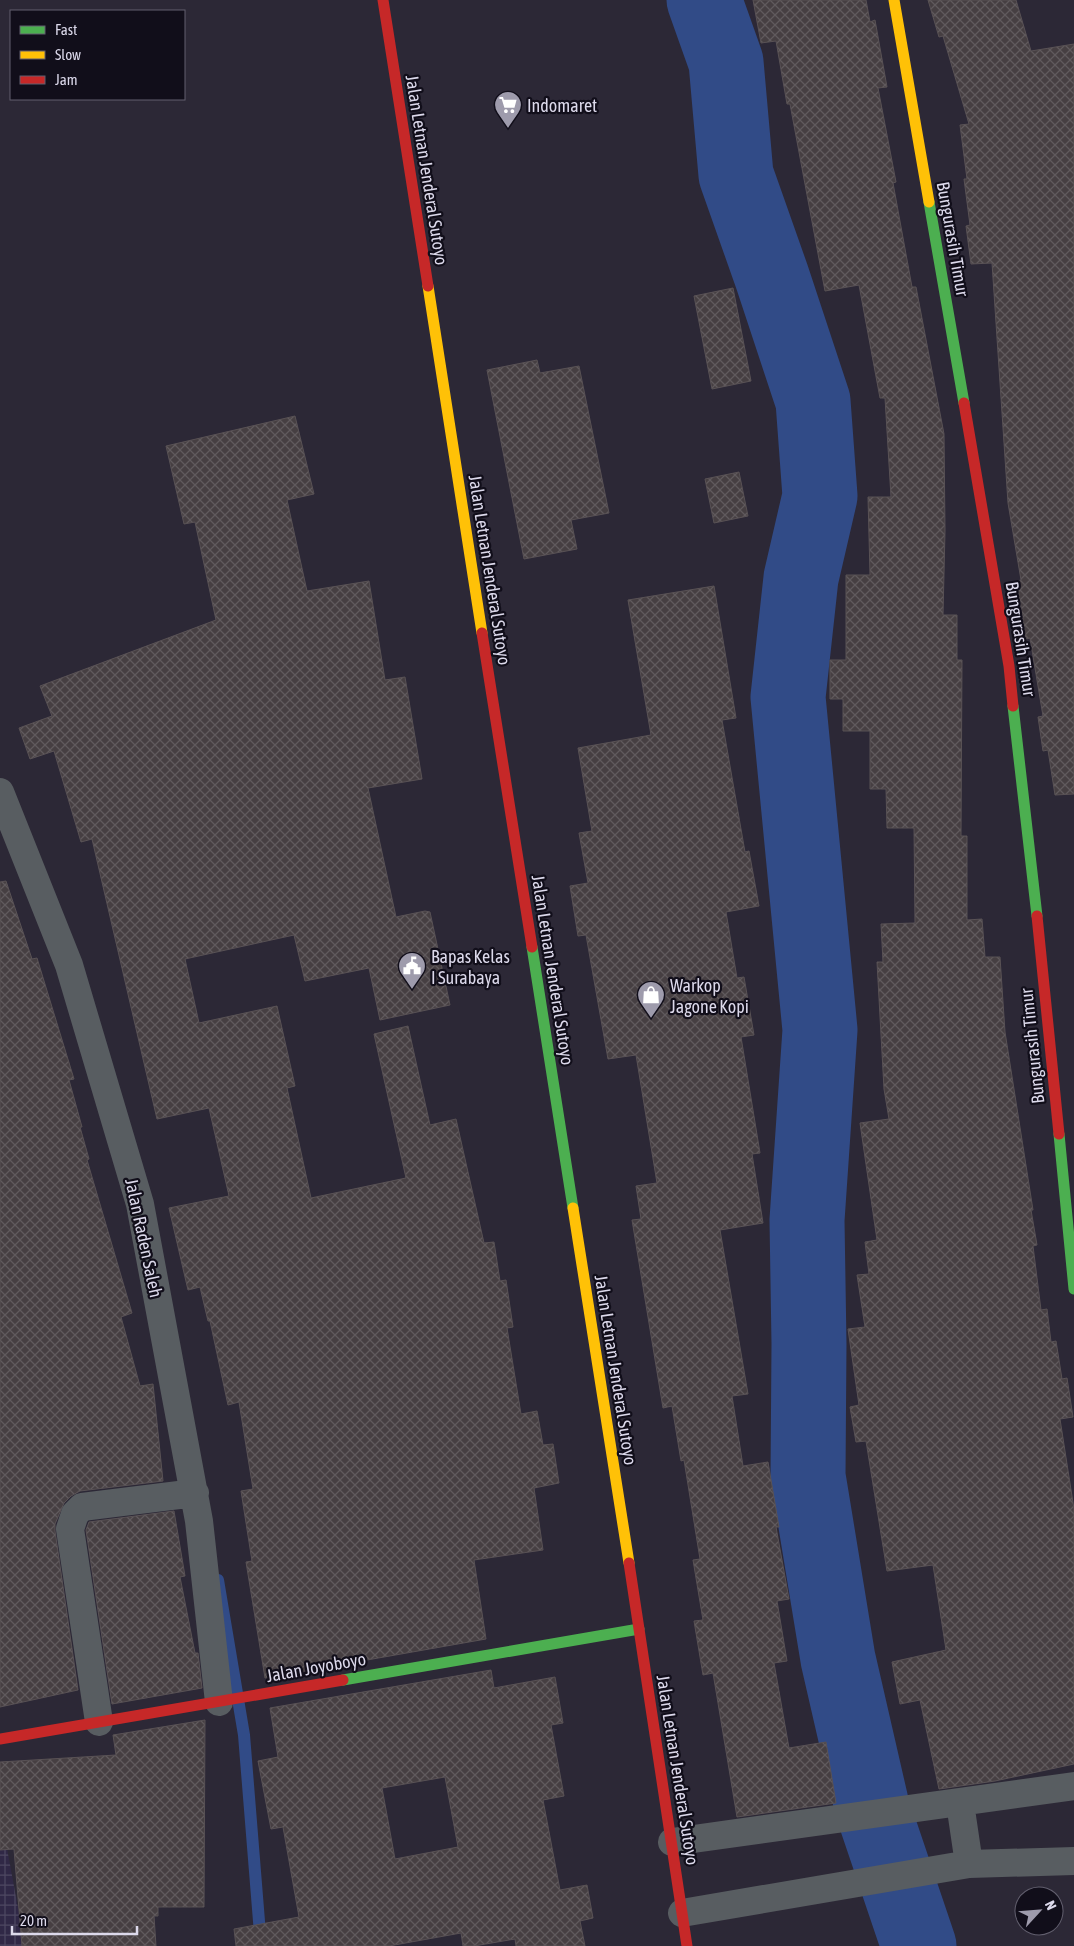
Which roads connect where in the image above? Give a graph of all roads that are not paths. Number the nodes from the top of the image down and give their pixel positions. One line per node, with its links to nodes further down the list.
1 (383, 0): 6 (main road, Jalan Letnan Jenderal Sutoyo)
2 (894, 0): 4 (main road, Bungurasih Timur)
3 (0, 792): 5 (street, Jalan Raden Saleh)
4 (1074, 1289)
5 (195, 1493): 7 (street, Jalan Raden Saleh); 8 (street)
6 (639, 1629): 7 (main road, Jalan Joyoboyo); 12 (main road, Jalan Letnan Jenderal Sutoyo)
7 (226, 1700): 8 (main road, Jalan Joyoboyo)
8 (99, 1722): 9 (main road, Jalan Joyoboyo)
9 (0, 1739)
10 (1074, 1786): 11 (street)
11 (960, 1803): 12 (street); 14 (street)
12 (672, 1842): 15 (main road, Jalan Letnan Jenderal Sutoyo)
13 (1074, 1861): 14 (street)
14 (969, 1864): 15 (street)
15 (682, 1913): 16 (main road, Jalan Letnan Jenderal Sutoyo)
16 (687, 1946)

